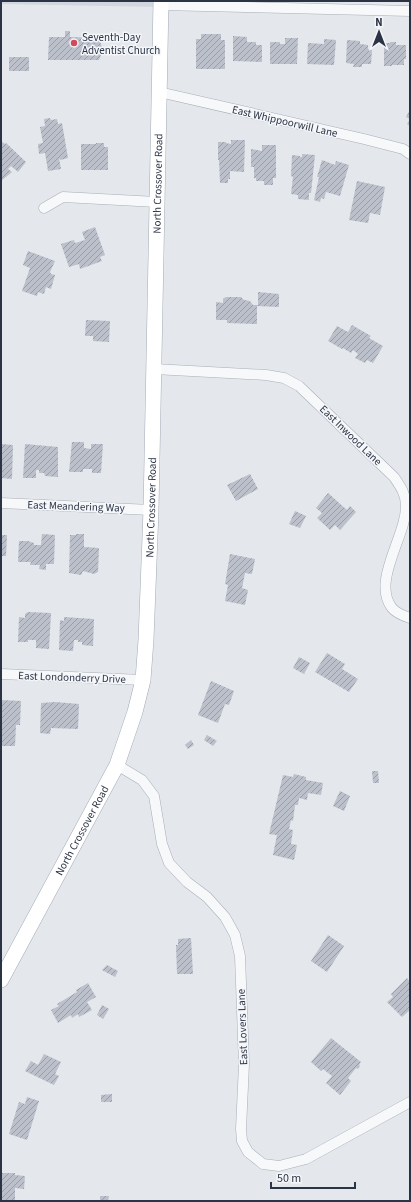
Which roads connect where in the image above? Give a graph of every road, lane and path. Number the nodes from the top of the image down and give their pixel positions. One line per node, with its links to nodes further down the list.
1 (161, 3): 2 (street); 3 (main road, North Crossover Road)
2 (410, 11)
3 (159, 92): 4 (street, East Whippoorwill Lane); 5 (main road, North Crossover Road)
4 (410, 154)
5 (157, 202): 6 (street); 7 (main road, North Crossover Road)
6 (44, 208)
7 (154, 369): 9 (main road, North Crossover Road); 10 (street, East Inwood Lane)
8 (1, 503): 9 (street, East Meandering Way)
9 (151, 510): 12 (main road, North Crossover Road)
10 (410, 618)
11 (1, 674): 12 (street, East Londonderry Drive)
12 (143, 680): 13 (main road, North Crossover Road)
13 (117, 766): 14 (main road, North Crossover Road); 15 (street, East Lovers Lane)
14 (1, 980)
15 (410, 1102)

